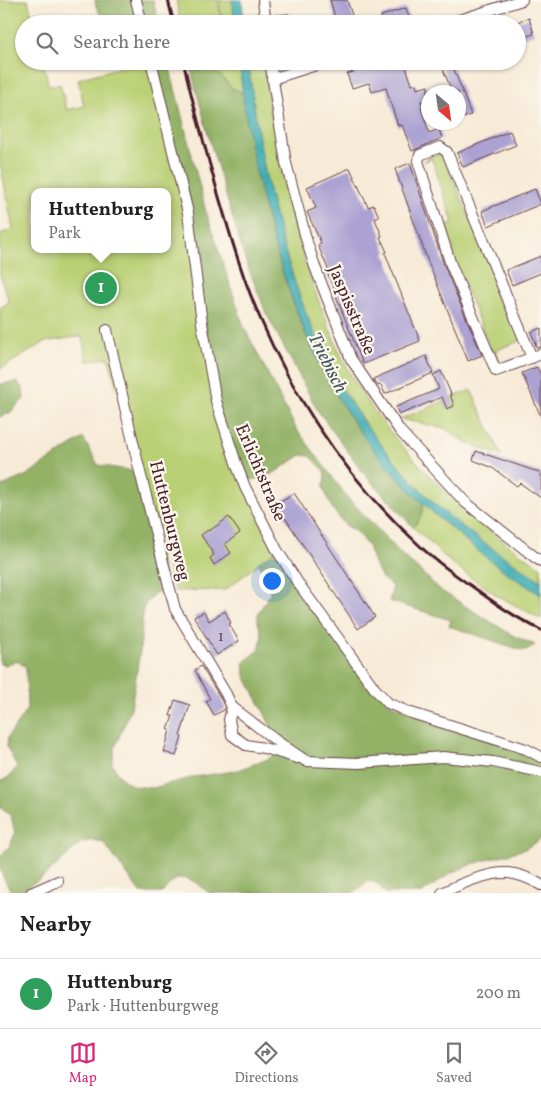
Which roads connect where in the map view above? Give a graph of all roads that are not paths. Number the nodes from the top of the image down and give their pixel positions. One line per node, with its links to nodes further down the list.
1 (136, 0): 4 (street)
2 (263, 0): 5 (street)
3 (522, 0): 6 (street)
4 (140, 15)
5 (265, 15)
6 (475, 15)
7 (153, 70): 15 (street, Erlichtstraße)
8 (271, 70): 10 (street, Jaspisstraße)
9 (300, 70): 10 (street)
10 (272, 79): 13 (street, Jaspisstraße)
11 (107, 330): 14 (street, Huttenburgweg)
12 (536, 356): 12 (street)
13 (541, 561)
14 (232, 707): 16 (street, Huttenburgweg); 16 (street, Huttenburgweg)
15 (541, 757)
16 (306, 761): 17 (street, Huttenburgweg)
17 (541, 772)
18 (58, 881): 20 (street)
19 (541, 885): 21 (street)
20 (31, 893)
21 (442, 893)

